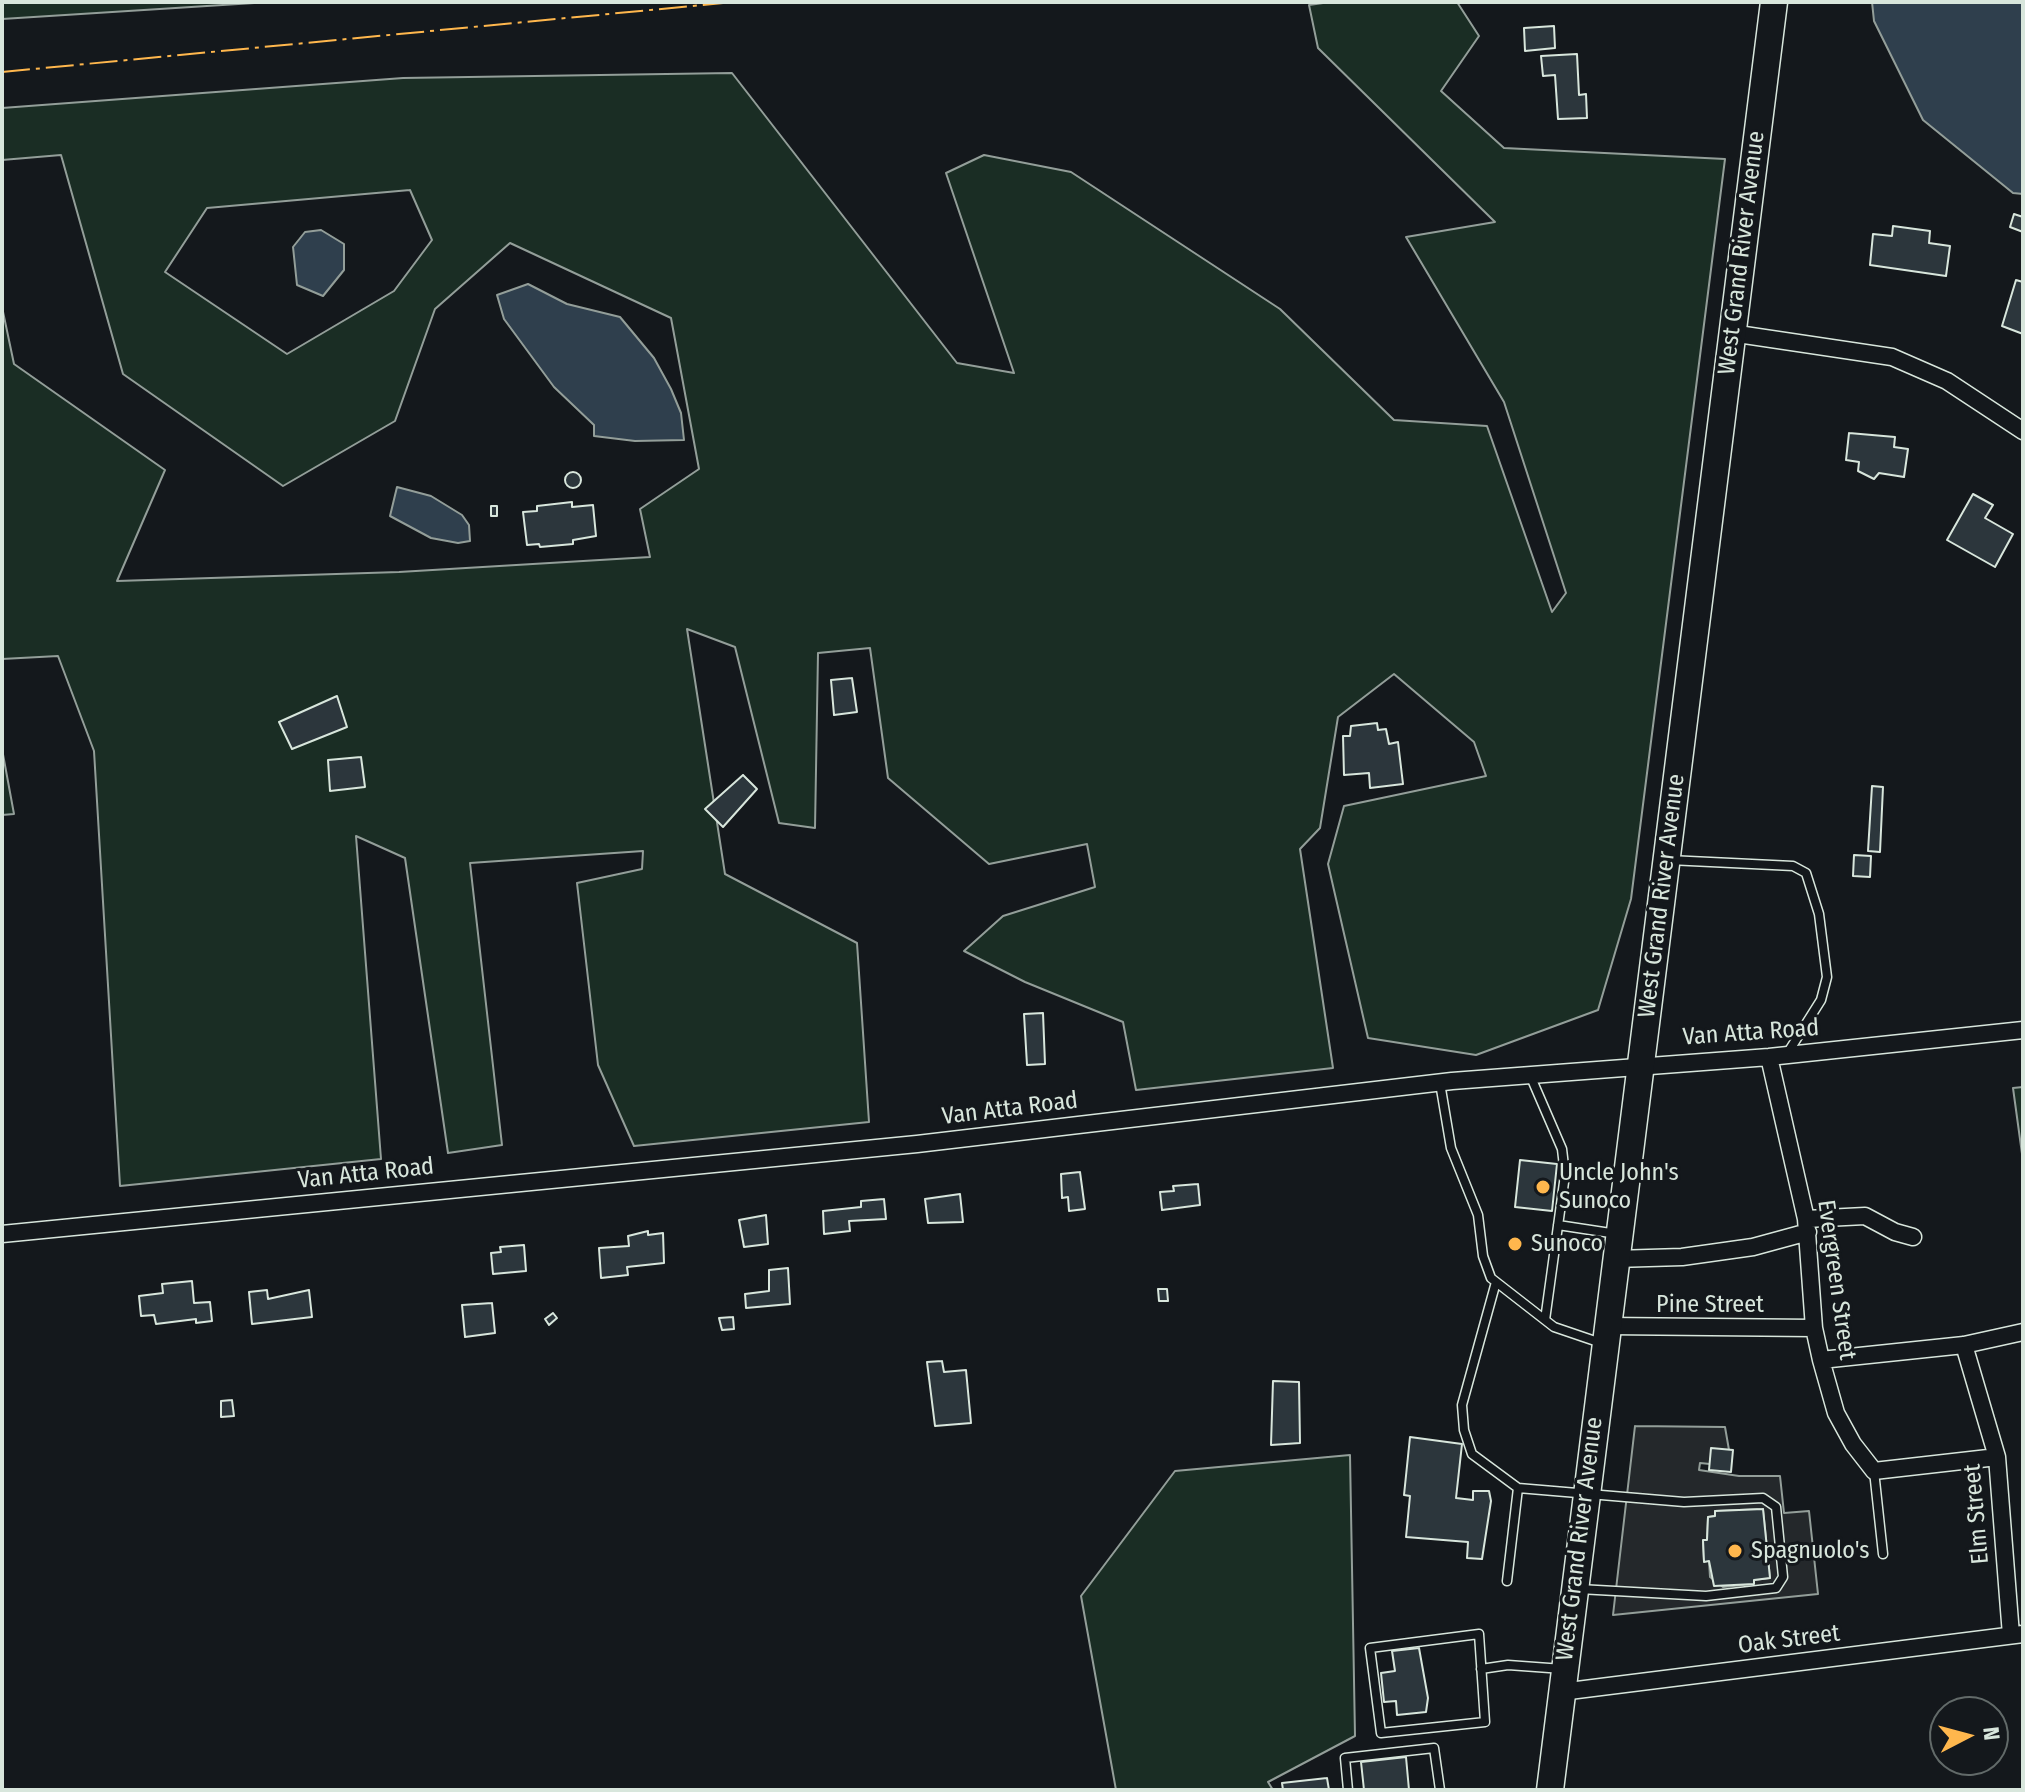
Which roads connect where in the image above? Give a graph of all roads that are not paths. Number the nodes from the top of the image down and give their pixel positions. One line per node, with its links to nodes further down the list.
1 (1774, 2): 2 (main road, West Grand River Avenue)
2 (1731, 333): 3 (street); 4 (main road, West Grand River Avenue)
3 (2023, 431)
4 (1668, 860): 6 (lane); 7 (main road, West Grand River Avenue)
5 (2023, 1030): 6 (street, Van Atta Road)
6 (1778, 1056): 7 (street, Van Atta Road); 11 (street, Evergreen Street)
7 (1640, 1066): 8 (street, Van Atta Road); 14 (main road, West Grand River Avenue)
8 (1530, 1075): 9 (street, Van Atta Road); 10 (lane)
9 (1440, 1083): 12 (street, Van Atta Road); 15 (lane)
10 (1558, 1225): 14 (lane); 16 (lane)
11 (1807, 1226): 13 (street); 14 (street); 17 (street, Evergreen Street)
12 (2, 1234)
13 (1913, 1237)
14 (1616, 1247): 19 (main road, West Grand River Avenue)
15 (1496, 1282): 16 (lane); 24 (lane)
16 (1545, 1320): 19 (lane)
17 (1814, 1328): 19 (street, Pine Street); 21 (street, Evergreen Street)
18 (2023, 1332): 20 (street)
19 (1605, 1335): 25 (main road, West Grand River Avenue)
20 (1964, 1345): 21 (street); 22 (street, Elm Street)
21 (1821, 1360): 23 (street, Evergreen Street)
22 (1997, 1457): 23 (street); 29 (street, Elm Street)
23 (1874, 1471): 26 (lane)
24 (1518, 1488): 25 (lane); 27 (lane)
25 (1585, 1495): 28 (main road, West Grand River Avenue); 28 (lane)
26 (1883, 1554)
27 (1507, 1581)
28 (1574, 1588): 31 (main road, West Grand River Avenue)
29 (2017, 1634): 31 (street, Oak Street)
30 (1481, 1669): 30 (lane); 31 (lane)
31 (1562, 1680): 34 (main road, West Grand River Avenue)
32 (1348, 1790): 33 (lane)
33 (1440, 1790)
34 (1550, 1790)

